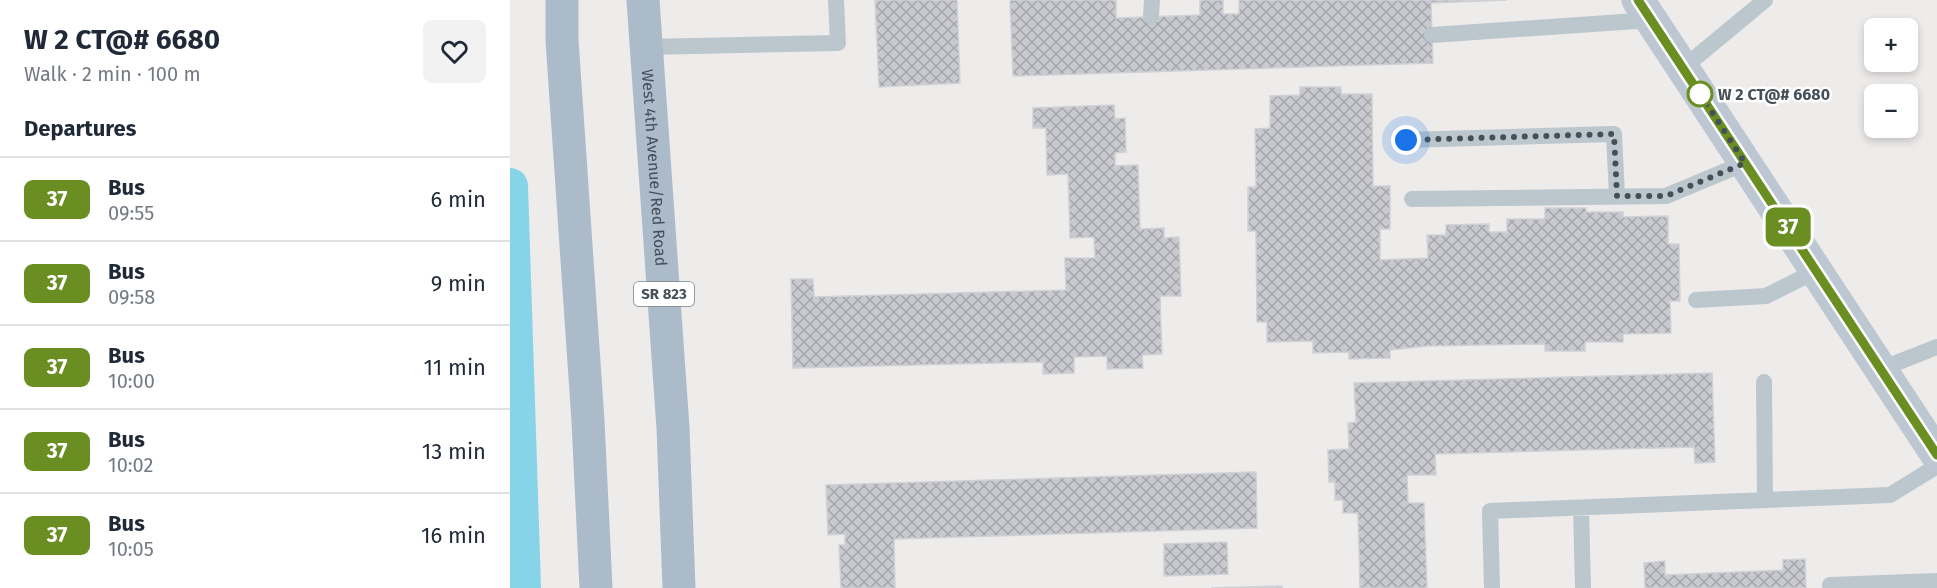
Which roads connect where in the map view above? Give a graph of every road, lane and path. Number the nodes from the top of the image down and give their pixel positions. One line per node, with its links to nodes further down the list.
1 (562, 0): 24 (main road)
2 (643, 0): 7 (main road, West 4th Avenue/Red Road / SR 823)
3 (836, 0): 7 (lane)
4 (1765, 0): 8 (lane)
5 (1645, 10): 6 (lane); 8 (main road)
6 (1432, 34)
7 (646, 47): 25 (main road, West 4th Avenue/Red Road / SR 823)
8 (1683, 68): 10 (main road)
9 (1406, 140): 11 (lane)
10 (1745, 163): 11 (lane); 13 (main road)
11 (1617, 196): 12 (lane)
12 (1412, 199)
13 (1816, 271): 14 (lane); 16 (main road)
14 (1696, 300)
15 (1937, 347): 16 (lane)
16 (1881, 369): 18 (main road)
17 (1764, 382): 20 (lane)
18 (1937, 455)
19 (1937, 466): 20 (lane)
20 (1765, 500): 21 (lane)
21 (1581, 508): 26 (lane); 27 (lane)
22 (1937, 581): 23 (lane)
23 (1830, 585)
24 (596, 588)
25 (679, 588)
26 (1492, 588)
27 (1583, 588)

